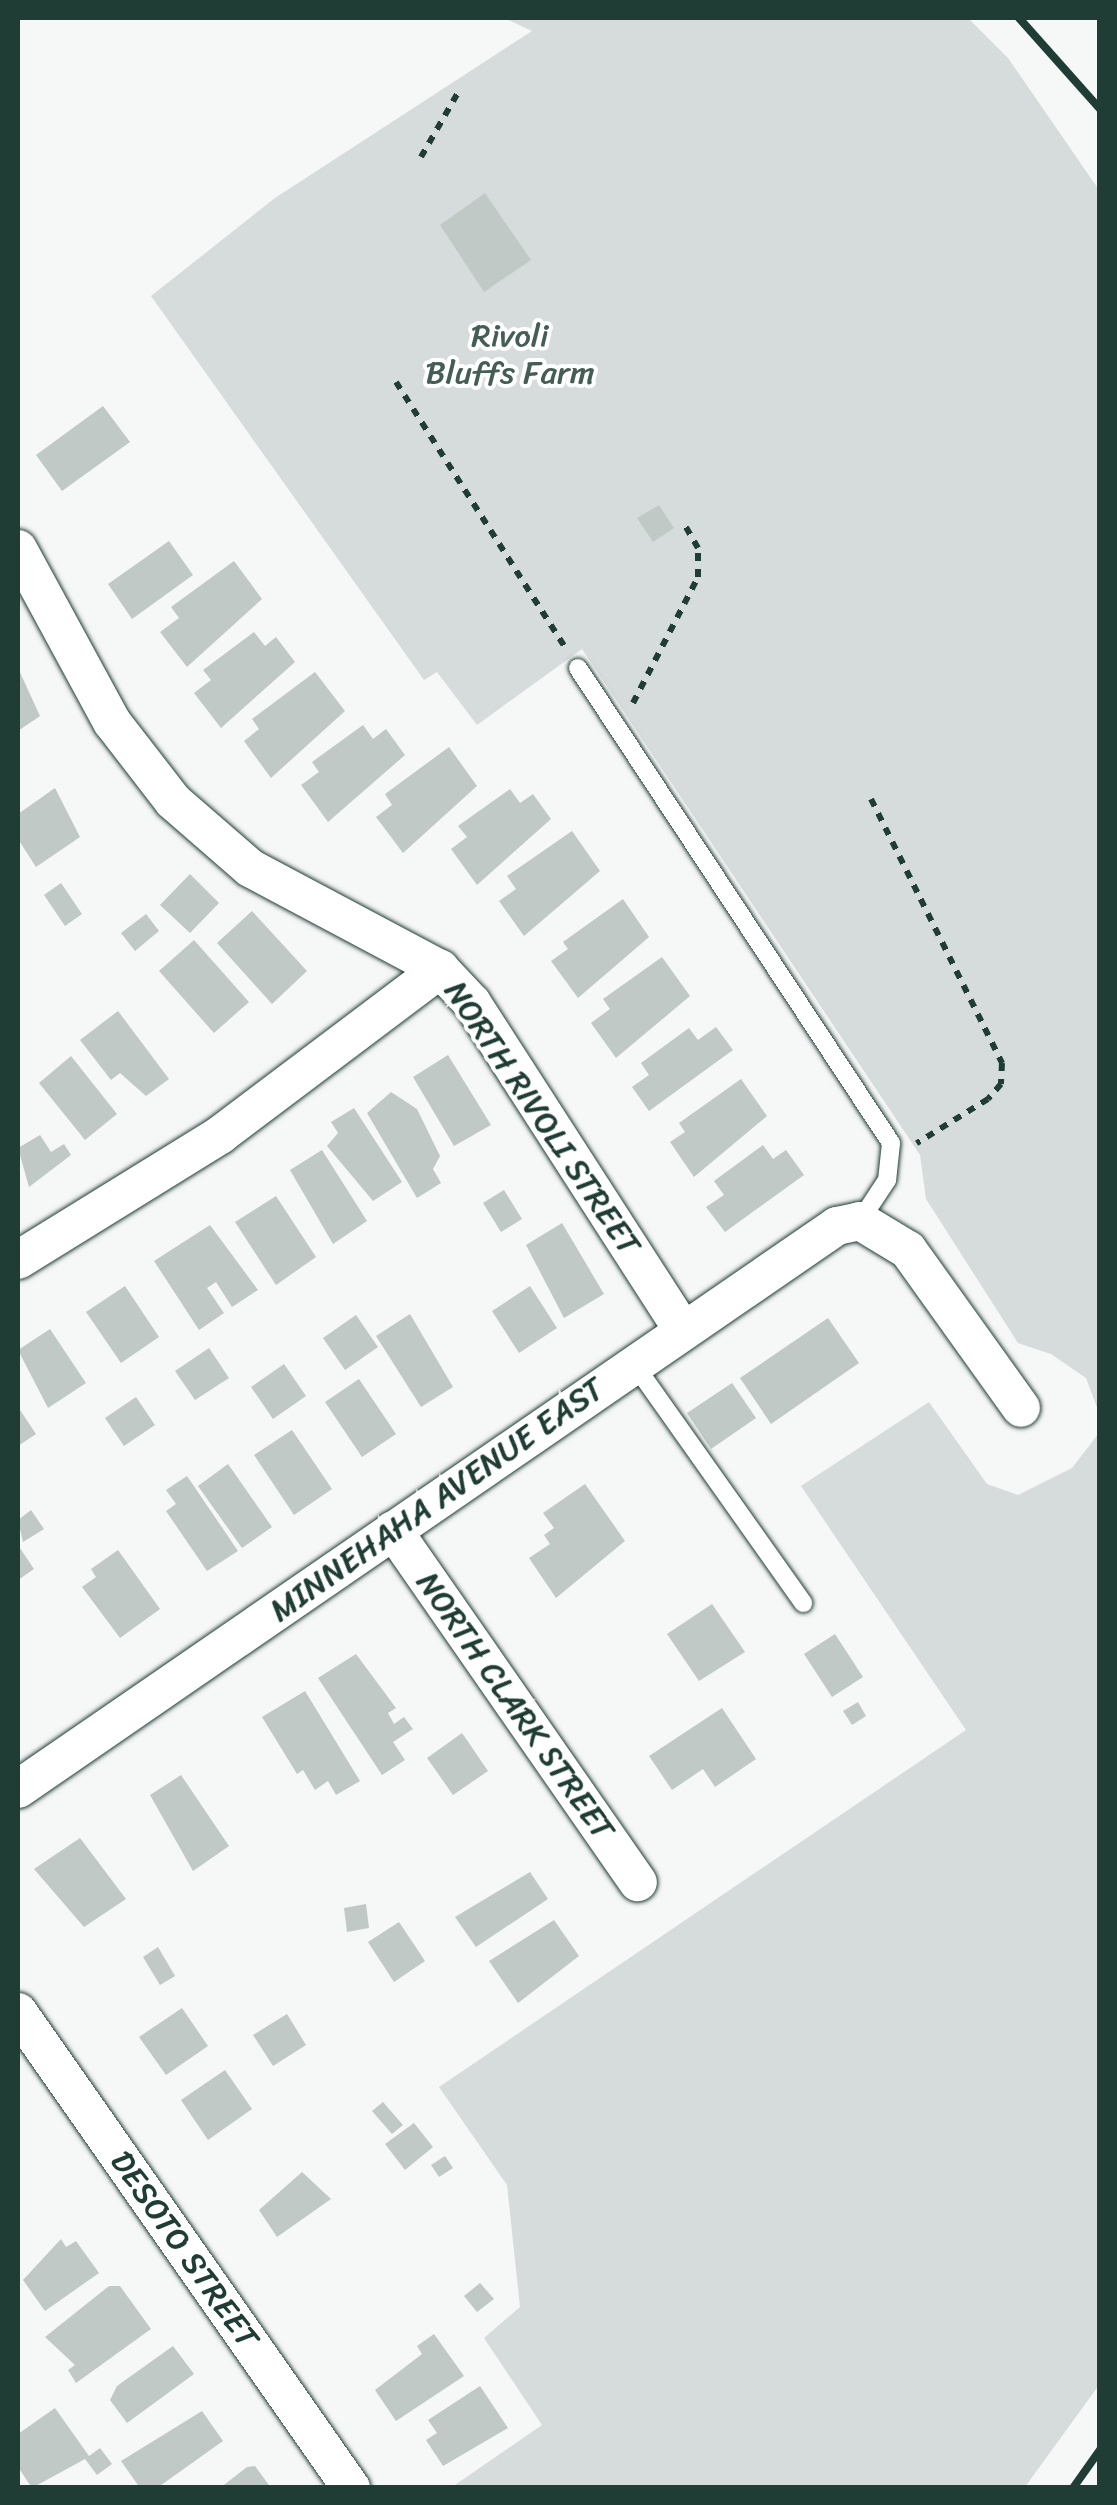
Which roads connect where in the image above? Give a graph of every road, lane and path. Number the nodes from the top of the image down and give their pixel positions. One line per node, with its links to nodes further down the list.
1 (459, 90): 2 (path)
2 (422, 157)
3 (396, 382): 6 (path)
4 (684, 524): 7 (path)
5 (18, 549): 9 (street, NORTH RIVOLI STREET)
6 (578, 668): 7 (lane)
7 (618, 730): 10 (lane)
8 (871, 799): 10 (path)
9 (440, 969): 12 (street); 13 (street, NORTH RIVOLI STREET)
10 (889, 1161): 11 (lane)
11 (860, 1221): 13 (street, MINNEHAHA AVENUE EAST); 15 (street)
12 (18, 1260)
13 (683, 1330): 14 (street, MINNEHAHA AVENUE EAST)
14 (634, 1364): 16 (street, MINNEHAHA AVENUE EAST); 17 (lane)
15 (1021, 1408)
16 (392, 1530): 18 (street, MINNEHAHA AVENUE EAST); 19 (street, NORTH CLARK STREET)
17 (803, 1603)
18 (18, 1789)
19 (638, 1882)
20 (18, 2012): 21 (street, DESOTO STREET)
21 (351, 2488)

